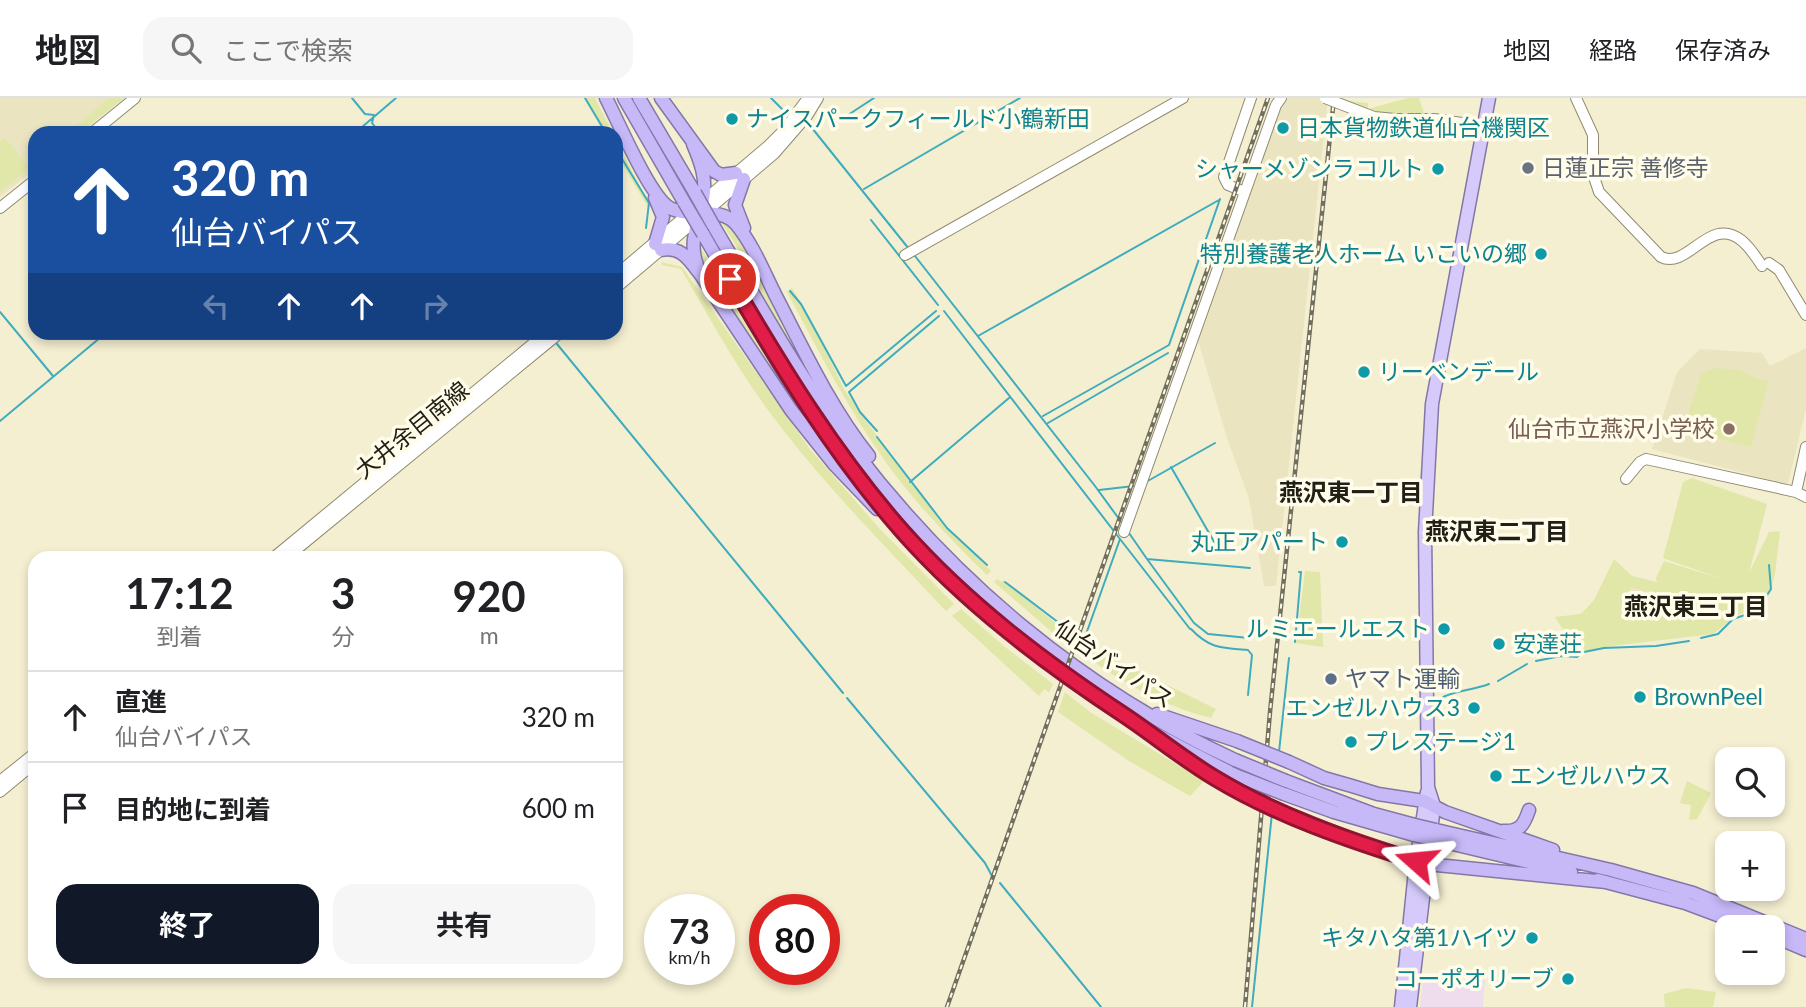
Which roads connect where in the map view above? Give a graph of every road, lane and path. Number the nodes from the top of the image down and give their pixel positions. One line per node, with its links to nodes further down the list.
1 (135, 98): 13 (street)
2 (606, 98): 14 (highway)
3 (624, 98): 23 (highway, 仙台バイパス)
4 (639, 98): 23 (highway, 仙台バイパス)
5 (661, 98): 17 (highway)
6 (1183, 98): 26 (street)
7 (1251, 98): 21 (street)
8 (1281, 98): 21 (street)
9 (1325, 98): 15 (street, bridge)
10 (1489, 98): 15 (main road)
11 (1576, 98): 31 (street)
12 (812, 99): 18 (street)
13 (101, 126)
14 (620, 126)
15 (1483, 126): 49 (main road)
16 (623, 132): 19 (highway)
17 (693, 144): 18 (highway); 23 (highway)
18 (740, 176): 23 (street); 27 (highway)
19 (646, 177): 23 (highway); 25 (highway)
20 (28, 186): 22 (street)
21 (1245, 192): 38 (street)
22 (0, 208)
23 (696, 208): 24 (highway, 仙台バイパス, bridge); 25 (street); 27 (highway); 29 (highway)
24 (708, 230): 37 (highway, 仙台バイパス); 39 (highway, 仙台バイパス)
25 (658, 247): 28 (street); 29 (highway); 30 (street)
26 (909, 253)
27 (757, 259): 37 (highway)
28 (623, 270)
29 (701, 275): 39 (highway)
30 (623, 281)
31 (1806, 315)
32 (537, 340): 40 (street)
33 (551, 340): 41 (street, 大井余目南線)
34 (1806, 447): 36 (street)
35 (1626, 479): 36 (street)
36 (1801, 495)
37 (914, 523): 42 (highway, 仙台バイパス)
38 (1124, 530)
39 (904, 533): 46 (highway, 仙台バイパス)
40 (281, 551)
41 (295, 551)
42 (1140, 709): 47 (highway, 仙台バイパス, bridge); 49 (highway, bridge)
43 (28, 758): 45 (street)
44 (28, 769): 48 (street)
45 (0, 781)
46 (1232, 781): 47 (highway, 仙台バイパス, bridge); 52 (highway, bridge)
47 (1285, 788): 53 (highway, 仙台バイパス, bridge)
48 (0, 792)
49 (1429, 804): 50 (highway); 52 (main road)
50 (1503, 831): 51 (highway); 51 (highway)
51 (1535, 844): 53 (highway)
52 (1421, 863): 53 (highway); 58 (main road); 59 (main road)
53 (1608, 876): 54 (highway, 仙台バイパス); 55 (highway, 仙台バイパス)
54 (1717, 915)
55 (1806, 939)
56 (1785, 941): 57 (highway)
57 (1806, 950)
58 (1401, 1007)
59 (1410, 1007)

